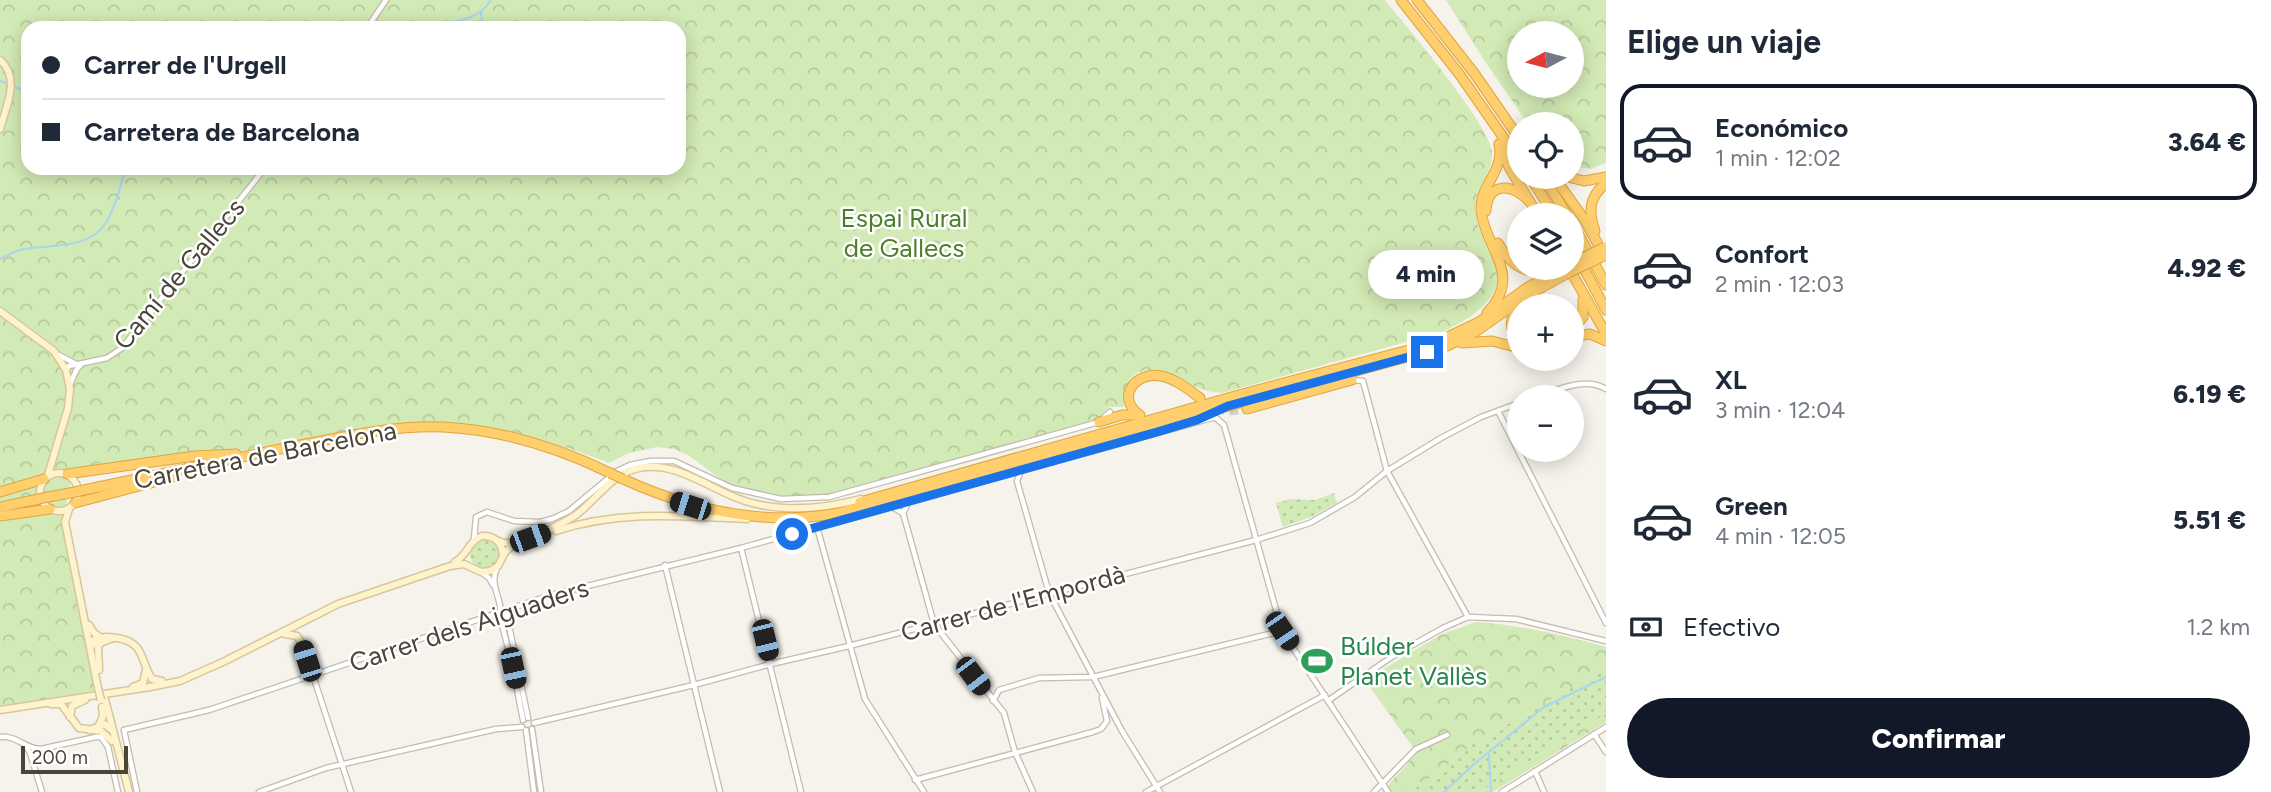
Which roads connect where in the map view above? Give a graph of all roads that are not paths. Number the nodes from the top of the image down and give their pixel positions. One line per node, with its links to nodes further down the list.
1 (386, 0): 4 (street)
2 (1401, 0): 6 (highway)
3 (1417, 0): 7 (highway)
4 (372, 21)
5 (0, 60): 10 (street)
6 (1460, 75): 11 (highway); 12 (highway)
7 (1485, 89): 8 (highway); 9 (highway)
8 (1507, 115)
9 (1507, 121)
10 (0, 129)
11 (1507, 142)
12 (1499, 144): 18 (highway); 35 (highway)
13 (259, 175): 42 (street, Camí de Gallecs)
14 (1606, 177): 15 (highway)
15 (1584, 181)
16 (1606, 183): 20 (highway)
17 (1563, 189): 20 (highway)
18 (1531, 202): 21 (highway)
19 (1584, 244): 29 (highway)
20 (1605, 252): 22 (highway, bridge); 23 (highway, Carretera de Barcelona, bridge)
21 (1507, 256)
22 (1584, 259)
23 (1584, 261)
24 (1584, 269): 33 (highway)
25 (1542, 280): 35 (highway, Carretera de Barcelona)
26 (1549, 280): 30 (highway, Carretera de Barcelona)
27 (1573, 280): 28 (highway)
28 (1578, 285): 31 (highway); 36 (highway)
29 (1606, 285)
30 (1529, 294)
31 (1580, 294)
32 (1507, 310): 41 (highway, Carretera de Barcelona)
33 (1606, 310)
34 (0, 311): 40 (street)
35 (1472, 326): 54 (highway, Carretera de Barcelona)
36 (1606, 334)
37 (1584, 335): 38 (highway)
38 (1606, 340)
39 (1507, 345): 41 (highway)
40 (57, 354): 42 (street); 43 (street)
41 (1406, 358): 49 (highway, Carretera de Barcelona)
42 (79, 366): 43 (street, Camí de Gallecs); 45 (street)
43 (66, 370): 45 (street)
44 (1352, 380): 51 (highway); 61 (street)
45 (70, 385): 58 (street)
46 (1576, 385): 47 (street)
47 (1606, 389)
48 (1199, 398): 55 (highway)
49 (1228, 406): 57 (highway); 73 (highway, Carretera de Barcelona)
50 (1507, 408): 52 (street, Carrer de l'Empordà)
51 (1247, 409)
52 (1498, 411): 61 (street, Carrer de l'Empordà); 97 (street)
53 (1110, 412): 56 (street)
54 (1172, 414): 55 (highway); 65 (highway, Carretera de Barcelona)
55 (1140, 415): 56 (highway)
56 (1099, 422): 75 (street)
57 (1157, 432): 60 (street, Carrer dels Aiguaders); 80 (street, Carrer dels Aiguaders)
58 (55, 453): 62 (street); 63 (street)
59 (257, 454): 62 (highway); 67 (highway); 69 (highway, Carretera de Barcelona, bridge); 73 (highway, Carretera de Barcelona, bridge)
60 (1022, 469): 66 (street, Carrer dels Aiguaders); 93 (street)
61 (1387, 471): 80 (street, Carrer de l'Empordà); 95 (street)
62 (66, 474): 63 (street); 67 (street)
63 (46, 477): 64 (highway); 70 (street)
64 (0, 492)
65 (873, 497): 73 (highway, Carretera de Barcelona); 77 (street)
66 (910, 500): 68 (street, Carrer dels Aiguaders); 71 (street)
67 (72, 506): 70 (street); 74 (street)
68 (890, 506): 71 (street); 76 (street, Carrer dels Aiguaders)
69 (0, 507)
70 (53, 510): 72 (highway); 74 (street)
71 (903, 513): 98 (street)
72 (0, 516)
73 (780, 519): 77 (street)
74 (65, 522): 82 (street)
75 (476, 527): 78 (street); 79 (street)
76 (817, 527): 84 (street, Carrer dels Aiguaders); 106 (street)
77 (544, 533): 83 (street)
78 (486, 536): 79 (street); 81 (street)
79 (474, 539): 85 (street)
80 (1256, 540): 93 (street, Carrer de l'Empordà); 100 (street)
81 (498, 541): 83 (street); 86 (street)
82 (69, 543): 99 (street); 104 (street)
83 (516, 543): 86 (street)
84 (741, 548): 87 (street, Carrer dels Aiguaders); 108 (street)
85 (467, 550): 88 (street); 90 (street)
86 (503, 555): 89 (street)
87 (665, 565): 94 (street, Carrer dels Aiguaders); 114 (street)
88 (450, 566): 90 (street); 96 (street)
89 (498, 566): 91 (street); 92 (street)
90 (471, 567): 91 (street)
91 (481, 572): 92 (street)
92 (494, 586): 94 (street)
93 (1049, 593): 98 (street, Carrer de l'Empordà); 112 (street)
94 (502, 612): 111 (street, Carrer dels Aiguaders); 123 (street)
95 (1468, 617): 103 (street); 117 (street)
96 (309, 619): 101 (street); 105 (street)
97 (1606, 623)
98 (934, 624): 106 (street, Carrer de l'Empordà); 118 (street)
99 (89, 625): 102 (street); 104 (street)
100 (1282, 631): 112 (street); 117 (street)
101 (276, 636): 105 (street); 107 (street)
102 (101, 640): 104 (street); 109 (street); 110 (street)
103 (1606, 641)
104 (90, 643): 110 (street); 115 (street)
105 (303, 645): 111 (street)
106 (849, 646): 108 (street, Carrer de l'Empordà); 138 (street)
107 (223, 662): 109 (street); 113 (street)
108 (771, 664): 114 (street, Carrer de l'Empordà); 151 (street)
109 (147, 668): 120 (street)
110 (99, 670): 115 (street)
111 (313, 676): 136 (street); 145 (street, Carrer dels Aiguaders)
112 (1093, 677): 116 (street); 118 (street)
113 (173, 682): 120 (street); 122 (street)
114 (694, 685): 124 (street, Carrer de l'Empordà); 150 (street)
115 (100, 688): 119 (street, bridge)
116 (1101, 691): 134 (street); 141 (street)
117 (1327, 697): 139 (street); 141 (street)
118 (993, 701): 134 (street)
119 (103, 702): 125 (street); 128 (street)
120 (37, 703): 121 (street)
121 (2, 709): 122 (street)
122 (70, 718): 128 (street)
123 (526, 719): 124 (street); 127 (street)
124 (534, 723): 127 (street)
125 (110, 725): 128 (street); 132 (street); 144 (street)
126 (1606, 727): 129 (street)
127 (526, 729): 136 (street); 148 (street); 149 (street)
128 (101, 732): 132 (street); 133 (street); 143 (street)
129 (1594, 734): 135 (street); 137 (street)
130 (1447, 735): 139 (street)
131 (0, 737): 133 (street)
132 (111, 741): 144 (street)
133 (26, 746): 142 (street)
134 (1015, 752): 138 (street); 154 (street)
135 (1606, 752)
136 (342, 766): 146 (street); 147 (street)
137 (1535, 771): 158 (street); 159 (street)
138 (915, 780): 140 (street)
139 (1383, 784): 156 (street); 157 (street)
140 (919, 786): 152 (street); 153 (street)
141 (1159, 790): 155 (street)
142 (42, 792)
143 (118, 792)
144 (127, 792)
145 (138, 792)
146 (259, 792)
147 (351, 792)
148 (534, 792)
149 (541, 792)
150 (720, 792)
151 (801, 792)
152 (912, 792)
153 (923, 792)
154 (1033, 792)
155 (1146, 792)
156 (1374, 792)
157 (1388, 792)
158 (1502, 792)
159 (1544, 792)

